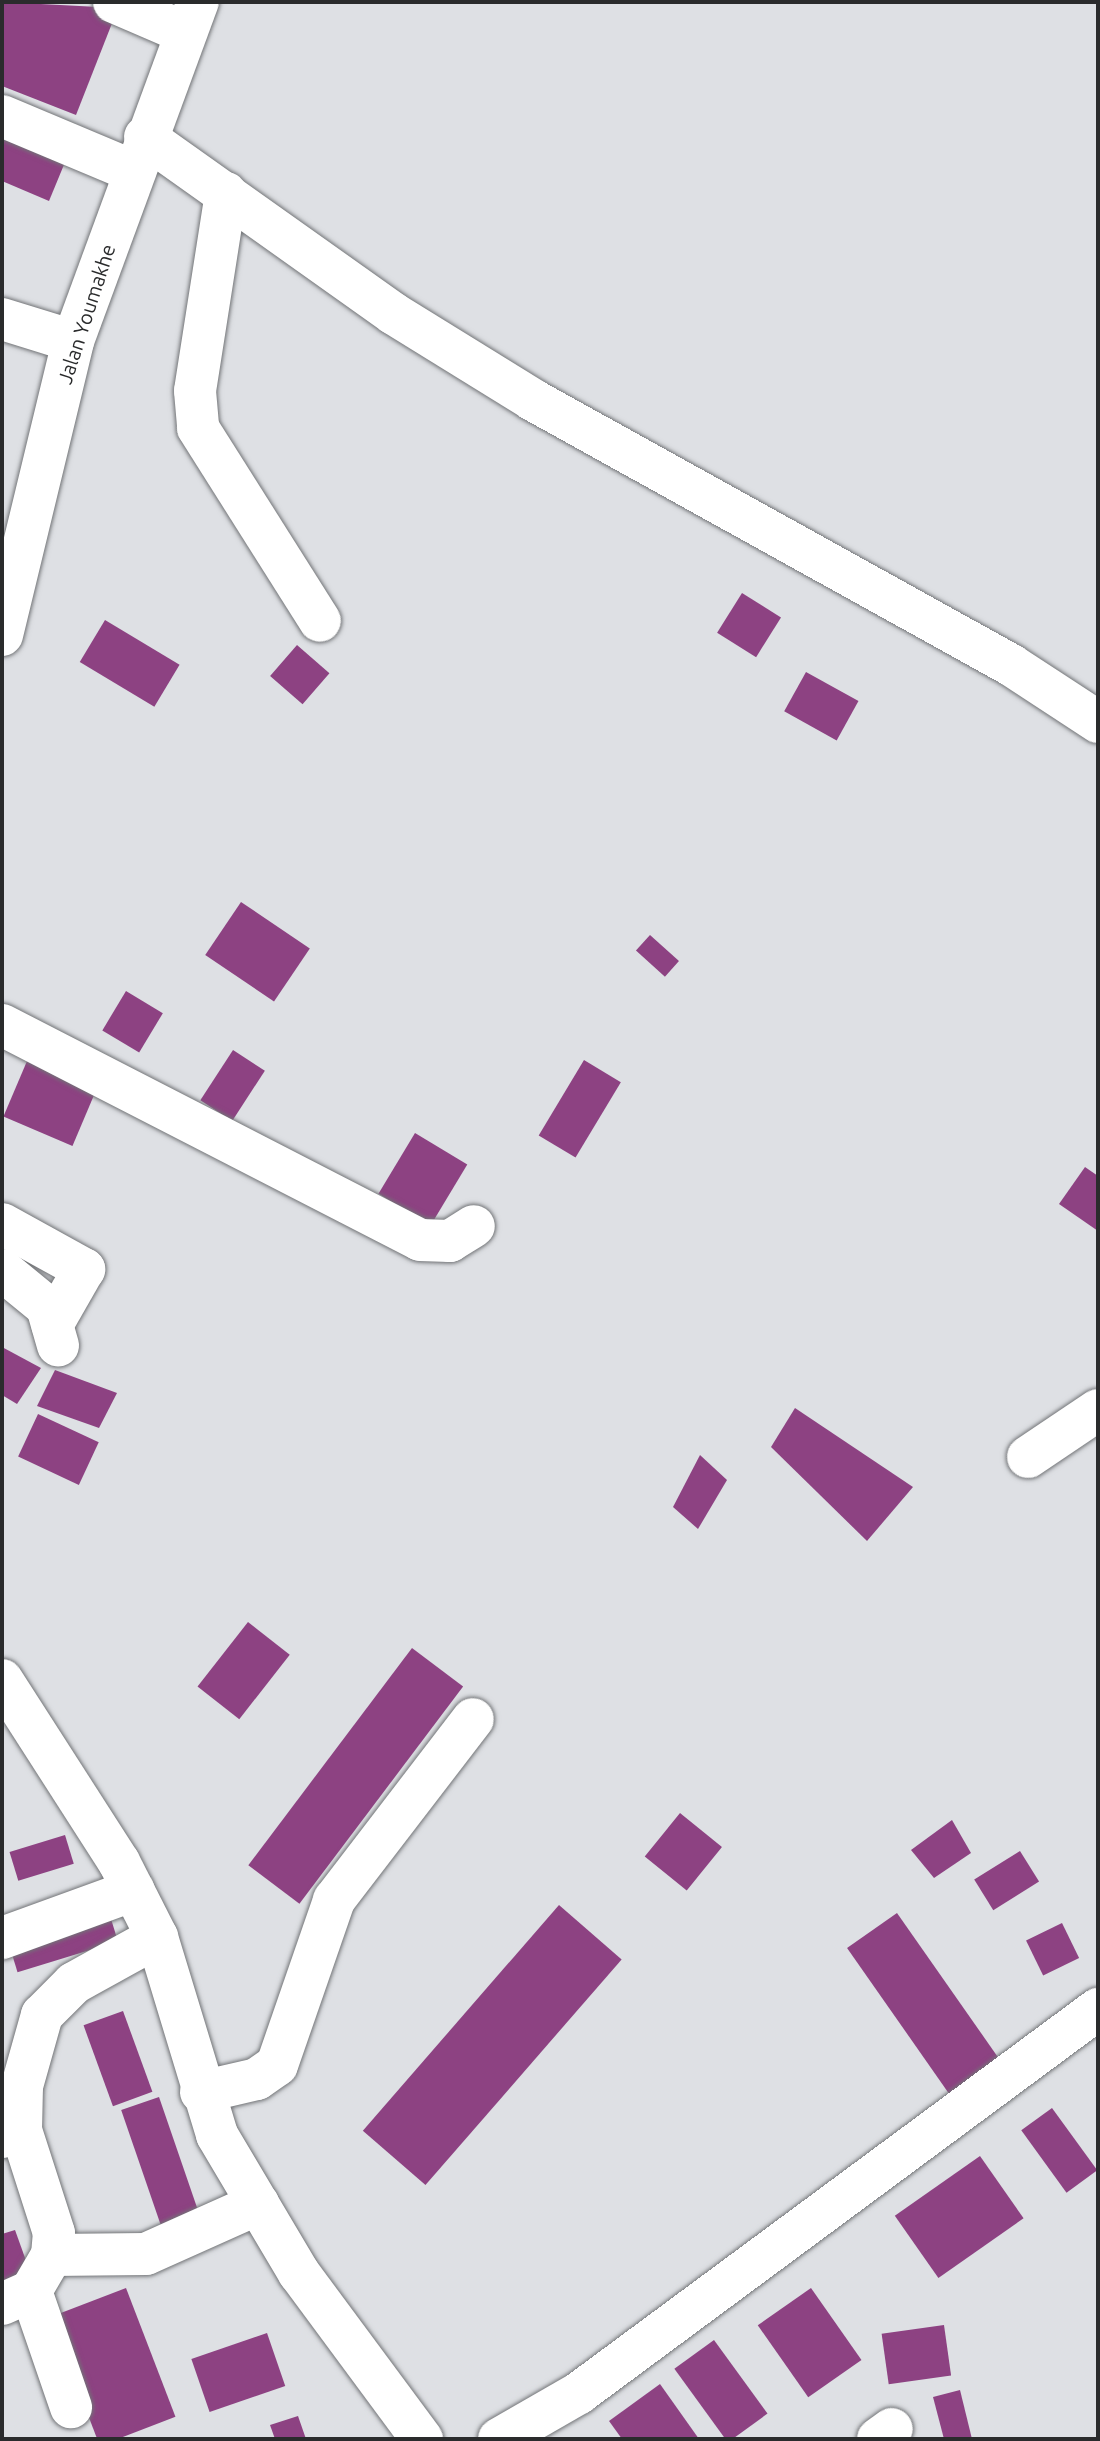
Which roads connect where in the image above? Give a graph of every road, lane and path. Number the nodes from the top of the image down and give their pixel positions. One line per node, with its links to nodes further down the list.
1 (114, 2): 2 (street)
2 (192, 17): 4 (street, Jalan Youmakhe)
3 (2, 116): 4 (street)
4 (139, 154): 5 (street); 7 (street, Jalan Youmakhe)
5 (226, 193): 9 (street); 11 (street)
6 (2, 319): 7 (street)
7 (73, 341): 8 (street, Jalan Youmakhe)
8 (11, 558): 10 (street, Jalan Youmakhe)
9 (320, 621)
10 (2, 635)
11 (1098, 722)
12 (2, 1025): 14 (street)
13 (2, 1224): 15 (street)
14 (474, 1226)
15 (2, 1270)
16 (1098, 1410): 17 (street)
17 (1028, 1457)
18 (2, 1680): 20 (street)
19 (473, 1719): 24 (street)
20 (134, 1890): 21 (street); 22 (street)
21 (157, 1937): 24 (street); 25 (street)
22 (2, 1938)
23 (1098, 2009): 31 (street)
24 (230, 2086): 26 (street)
25 (11, 2134): 27 (street)
26 (258, 2204): 27 (street); 30 (street)
27 (52, 2255): 28 (street)
28 (17, 2298): 29 (street)
29 (71, 2407)
30 (422, 2439)
31 (499, 2439)

